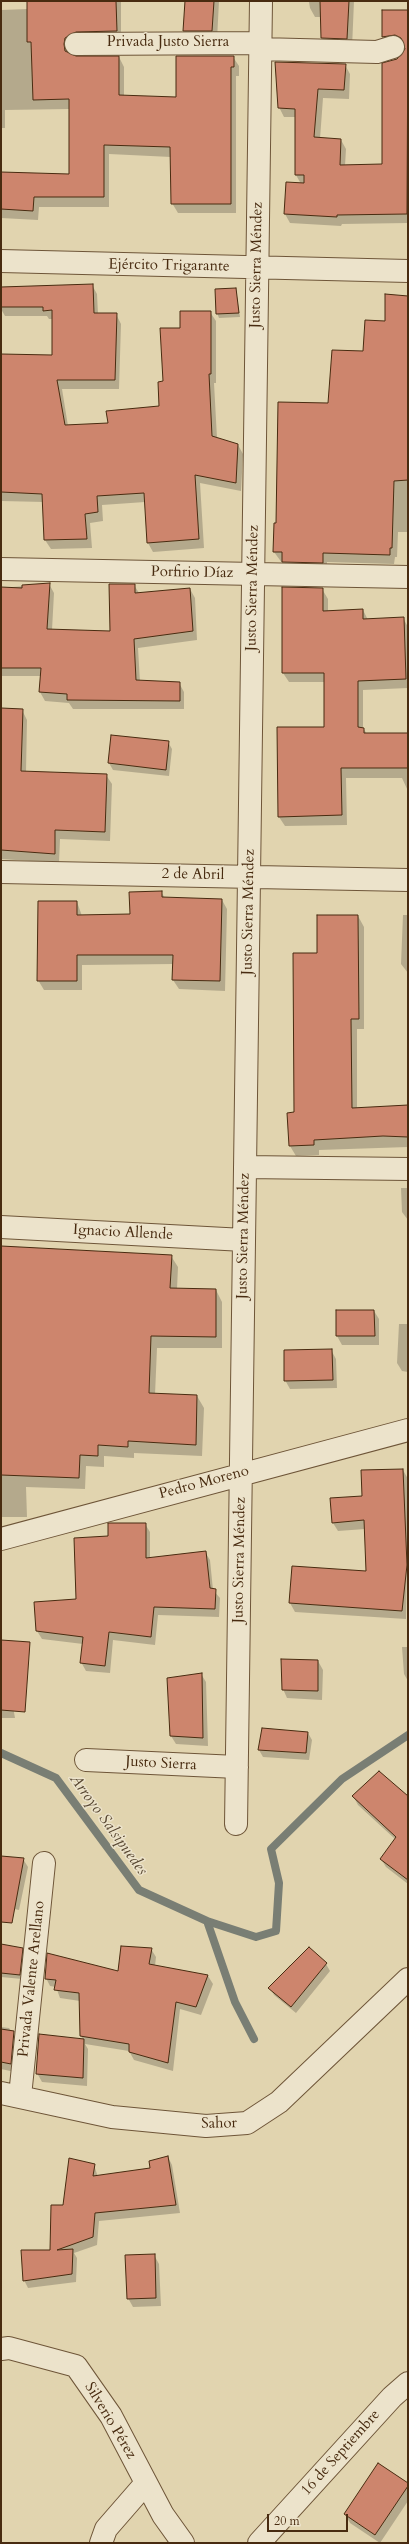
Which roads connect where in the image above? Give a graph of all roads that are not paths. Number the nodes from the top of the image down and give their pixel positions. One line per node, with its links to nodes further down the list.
1 (261, 1): 3 (street, Justo Sierra Méndez)
2 (76, 44): 3 (street, Privada Justo Sierra)
3 (260, 46): 4 (street, Privada Justo Sierra); 6 (street, Justo Sierra Méndez)
4 (393, 47)
5 (1, 261): 6 (street, Ejército Trigarante)
6 (257, 268): 7 (street, Ejército Trigarante); 9 (street, Justo Sierra Méndez)
7 (408, 271)
8 (1, 569): 9 (street, Porfirio Díaz)
9 (253, 575): 10 (street, Porfirio Díaz); 12 (street, Justo Sierra Méndez)
10 (408, 578)
11 (1, 872): 12 (street, 2 de Abril)
12 (249, 876): 13 (street, 2 de Abril); 14 (street, Justo Sierra Méndez)
13 (408, 880)
14 (245, 1167): 15 (street); 17 (street, Justo Sierra Méndez)
15 (408, 1169)
16 (1, 1227): 17 (street, Ignacio Allende)
17 (244, 1240): 19 (street, Justo Sierra Méndez)
18 (408, 1430): 19 (street, Pedro Moreno)
19 (241, 1473): 20 (street, Pedro Moreno); 22 (street, Justo Sierra Méndez)
20 (1, 1539)
21 (86, 1760): 22 (street, Justo Sierra)
22 (237, 1767): 23 (street, Justo Sierra Méndez)
23 (236, 1824)
24 (44, 1862): 26 (street, Privada Valente Arellano)
25 (408, 1979): 26 (street, Sahor)
26 (10, 2094)
27 (1, 2349): 29 (street, Silverio Pérez)
28 (408, 2384): 32 (street, 16 de Septiembre)
29 (146, 2483): 30 (street); 31 (street, Silverio Pérez)
30 (101, 2543)
31 (182, 2543)
32 (259, 2543)

